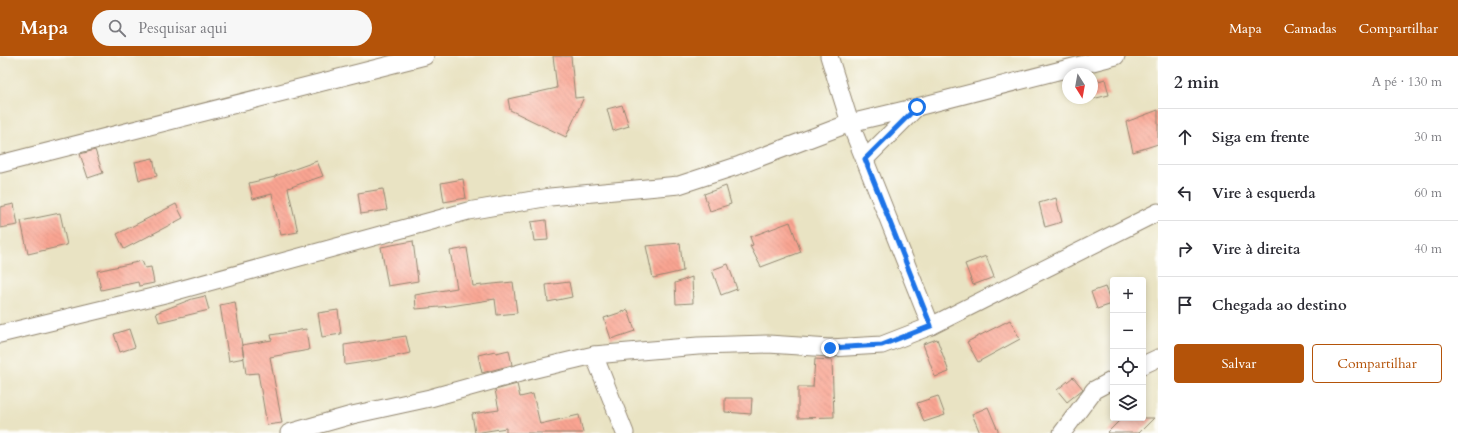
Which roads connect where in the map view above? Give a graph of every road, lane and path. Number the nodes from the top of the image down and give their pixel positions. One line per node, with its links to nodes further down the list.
1 (425, 56): 7 (street)
2 (829, 56): 5 (street)
3 (1116, 56): 4 (street)
4 (917, 107): 5 (street); 6 (street)
5 (850, 123): 6 (street); 10 (street)
6 (865, 159): 9 (street)
7 (0, 164)
8 (1158, 212): 9 (street)
9 (931, 326): 11 (street)
10 (0, 334)
11 (594, 355): 15 (street); 16 (street)
12 (1158, 358): 13 (street)
13 (1146, 363)
14 (1110, 382): 17 (street)
15 (289, 433)
16 (625, 433)
17 (1062, 433)

